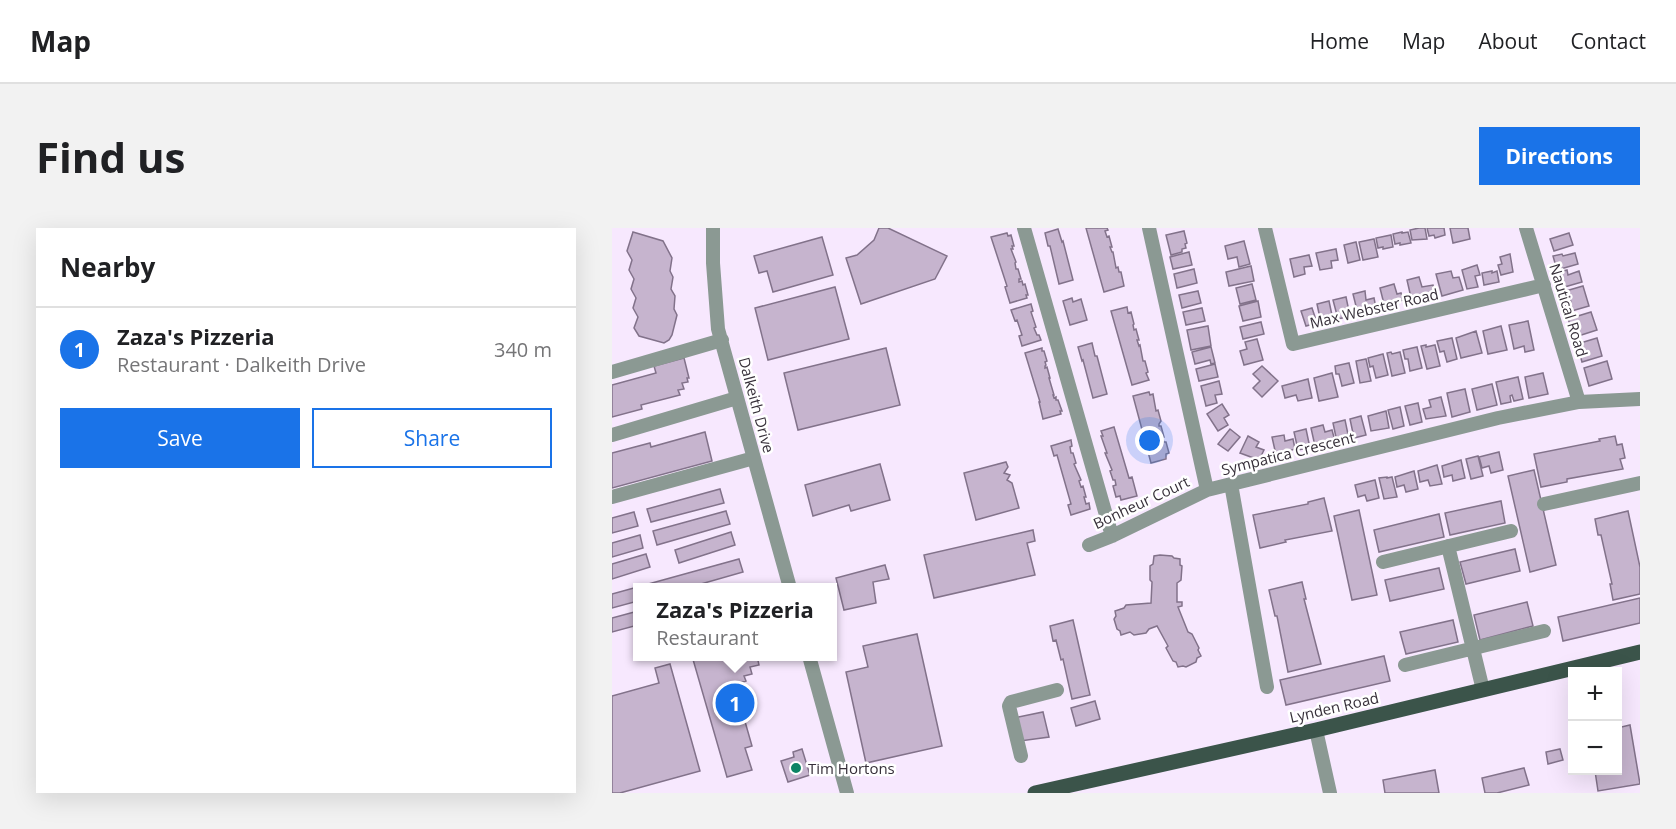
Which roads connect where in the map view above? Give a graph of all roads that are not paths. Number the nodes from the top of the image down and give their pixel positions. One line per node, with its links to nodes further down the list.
1 (712, 228): 7 (street, Dalkeith Drive)
2 (1024, 228): 20 (street)
3 (1149, 228): 16 (street, Sympatica Crescent)
4 (1265, 228): 6 (street, Max Webster Road)
5 (1526, 228): 6 (street, Nautical Road)
6 (1544, 285): 11 (street, Nautical Road)
7 (722, 340): 8 (street); 9 (street, Dalkeith Drive)
8 (612, 372)
9 (738, 398): 12 (street); 13 (street, Dalkeith Drive)
10 (1640, 399): 11 (street, Sympatica Crescent)
11 (1579, 402): 15 (street, Sympatica Crescent)
12 (612, 435)
13 (754, 458): 17 (street); 24 (street, Dalkeith Drive)
14 (1640, 483): 18 (street)
15 (1231, 484): 16 (street, Sympatica Crescent); 30 (street)
16 (1207, 490): 20 (street, Bonheur Court)
17 (612, 497)
18 (1544, 504)
19 (1511, 531): 22 (street)
20 (1112, 536): 21 (street, Bonheur Court)
21 (1089, 545)
22 (1448, 546): 23 (street); 26 (street)
23 (1383, 562)
24 (789, 583)
25 (1544, 631): 26 (street)
26 (1473, 648): 29 (street); 32 (street)
27 (1640, 652): 32 (main road, Lynden Road)
28 (810, 661): 35 (street)
29 (1405, 665)
30 (1267, 687)
31 (1057, 690): 34 (street)
32 (1483, 690): 33 (main road, Lynden Road)
33 (1316, 730): 36 (main road, Lynden Road); 37 (street)
34 (1020, 756)
35 (847, 793)
36 (1035, 793)
37 (1330, 793)

